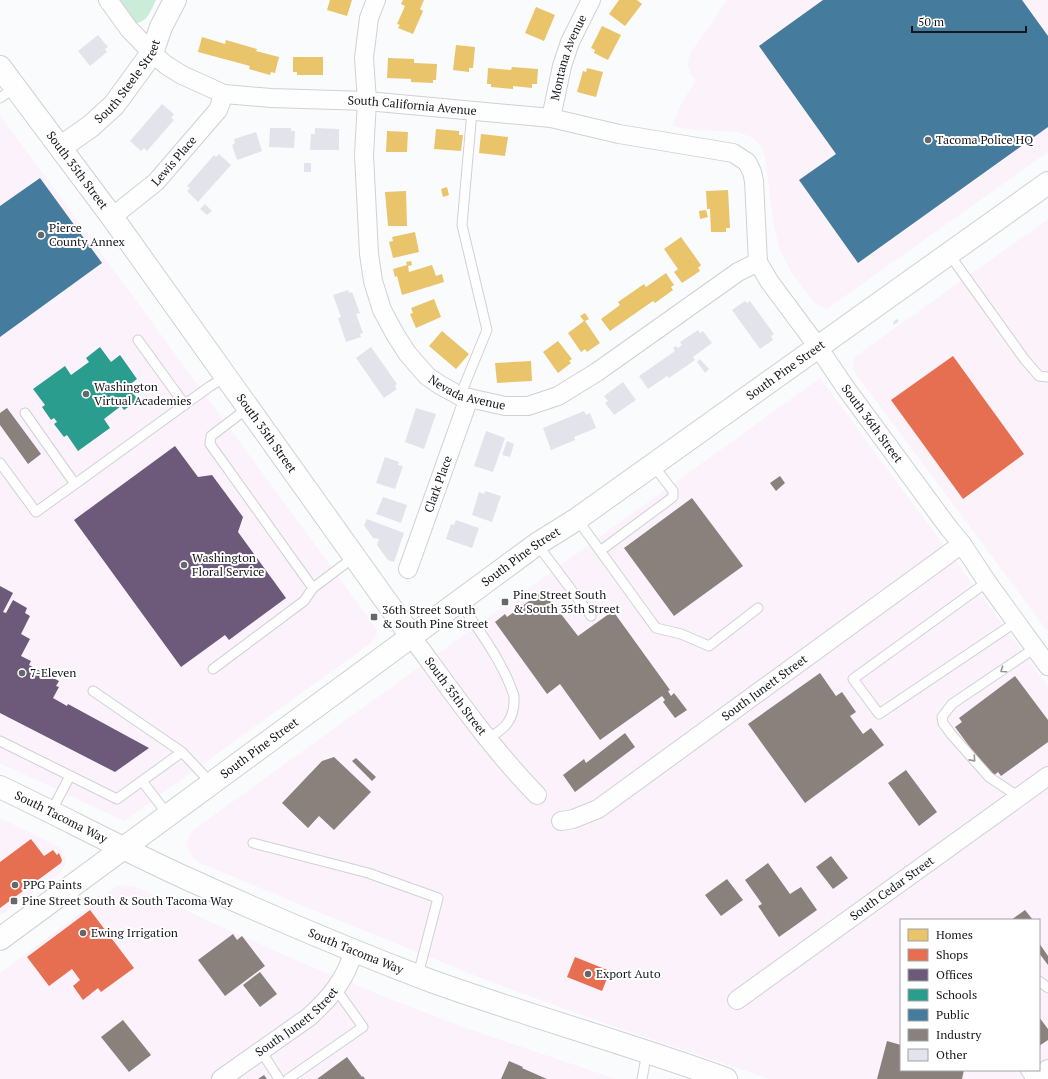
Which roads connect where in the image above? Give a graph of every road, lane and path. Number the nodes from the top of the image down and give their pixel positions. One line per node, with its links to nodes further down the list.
1 (108, 0): 5 (street, South California Avenue)
2 (175, 0): 5 (main road, South Steele Street)
3 (376, 0): 9 (street, Nevada Avenue)
4 (591, 0): 11 (street, Montana Avenue)
5 (152, 52): 8 (street, South California Avenue); 12 (main road, South Steele Street)
6 (0, 67): 7 (main road, South 35th Street)
7 (8, 92): 12 (main road, South 35th Street)
8 (224, 94): 9 (street, South California Avenue); 15 (street, Lewis Place)
9 (367, 101): 10 (street, South California Avenue); 22 (street, Nevada Avenue)
10 (472, 111): 11 (street, South California Avenue); 22 (lane)
11 (551, 118): 13 (street, South California Avenue)
12 (61, 148): 15 (main road, South 35th Street)
13 (747, 162): 17 (street, South 36th Street)
14 (1048, 183): 16 (main road, South Pine Street)
15 (112, 217): 20 (main road, South 35th Street)
16 (949, 254): 19 (main road, South Pine Street); 21 (lane)
17 (758, 262): 19 (street, South 36th Street); 22 (street, Nevada Avenue)
18 (138, 340): 23 (lane)
19 (818, 347): 27 (main road, South Pine Street); 31 (street, South 36th Street)
20 (226, 377): 23 (lane); 24 (main road, South 35th Street)
21 (1048, 377)
22 (464, 397): 34 (street, Clark Place)
23 (185, 405): 28 (lane)
24 (248, 408): 33 (main road, South 35th Street); 36 (lane)
25 (25, 413): 28 (lane)
26 (0, 463): 28 (lane)
27 (653, 465): 29 (main road, South Pine Street); 32 (lane)
28 (75, 484)
29 (578, 519): 30 (main road, South Pine Street); 32 (lane)
30 (537, 544): 37 (main road, South Pine Street); 39 (lane)
31 (962, 544): 35 (street, South 36th Street); 58 (street, South Junett Street)
32 (600, 551): 38 (lane)
33 (354, 557): 36 (lane); 41 (main road, South 35th Street)
34 (408, 570)
35 (987, 582): 40 (street, South 36th Street); 40 (lane)
36 (313, 588): 44 (lane)
37 (459, 601): 41 (main road, South Pine Street); 46 (lane)
38 (758, 608)
39 (591, 616)
40 (1016, 622): 42 (street, South 36th Street)
41 (411, 636): 46 (street, South 35th Street); 52 (main road, South Pine Street)
42 (1035, 648): 43 (street, South 36th Street); 55 (lane, one-way to 55)
43 (1048, 666)
44 (213, 669)
45 (93, 691): 48 (lane)
46 (488, 738): 54 (street, South 35th Street)
47 (0, 741): 49 (lane)
48 (182, 752): 51 (lane); 52 (lane)
49 (70, 776): 51 (lane); 56 (lane)
50 (1048, 776): 55 (street, South Cedar Street)
51 (142, 781): 57 (lane)
52 (211, 783): 57 (main road, South Pine Street)
53 (0, 787): 56 (main road, South Tacoma Way)
54 (537, 795)
55 (1019, 797): 67 (street, South Cedar Street)
56 (51, 812): 60 (main road, South Tacoma Way)
57 (168, 815): 60 (main road, South Pine Street)
58 (561, 821)
59 (253, 843): 63 (lane)
60 (124, 847): 61 (main road, South Pine Street); 62 (main road, South Tacoma Way)
61 (0, 939)
62 (354, 950): 63 (main road, South Tacoma Way); 66 (street, South Junett Street)
63 (418, 975): 69 (main road, South Tacoma Way)
64 (1040, 982): 65 (lane)
65 (1048, 988)
66 (336, 989): 68 (street, South Junett Street); 73 (lane)
67 (737, 1000)
68 (261, 1051): 71 (street, South Junett Street); 72 (lane)
69 (647, 1052): 74 (lane); 75 (main road, South Tacoma Way)
70 (1048, 1069): 76 (street)
71 (222, 1079)
72 (279, 1079)
73 (288, 1079)
74 (642, 1079)
75 (726, 1079)
76 (1034, 1079)

